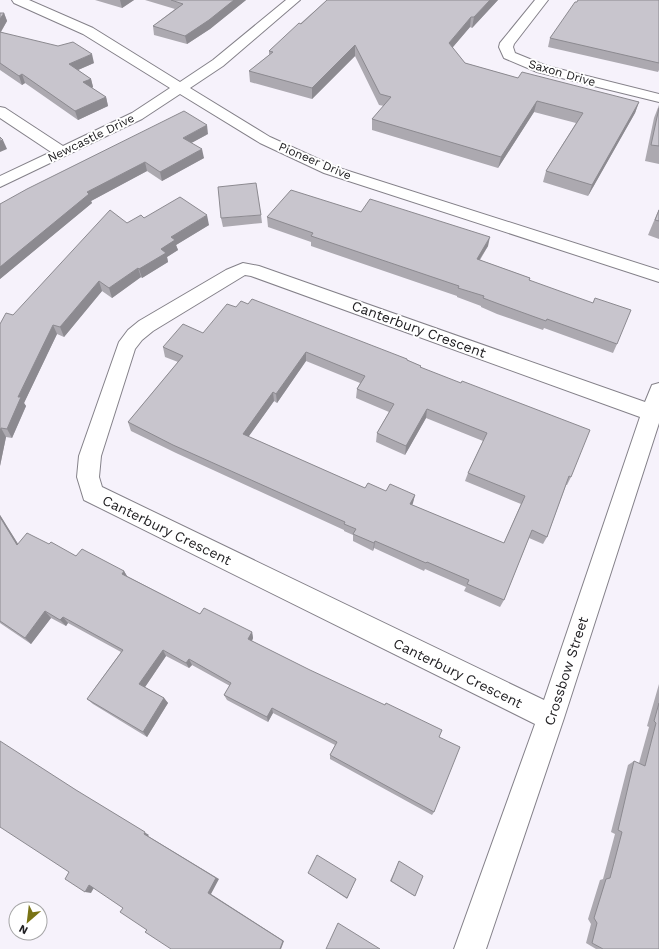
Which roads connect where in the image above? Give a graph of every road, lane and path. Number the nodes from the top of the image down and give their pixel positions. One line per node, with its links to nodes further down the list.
1 (18, 0): 5 (street, Pioneer Drive)
2 (53, 0): 5 (street)
3 (294, 0): 6 (street, Newcastle Drive)
4 (542, 0): 7 (street, Saxon Drive)
5 (41, 9): 6 (street, Pioneer Drive)
6 (180, 88): 9 (street, Newcastle Drive); 11 (street, Pioneer Drive)
7 (659, 98)
8 (0, 111): 9 (street)
9 (62, 152): 10 (street, Newcastle Drive)
10 (0, 182)
11 (659, 276)
12 (655, 402): 13 (street, Crossbow Street); 13 (street, Canterbury Crescent)
13 (551, 718): 14 (street, Crossbow Street)
14 (470, 949)

